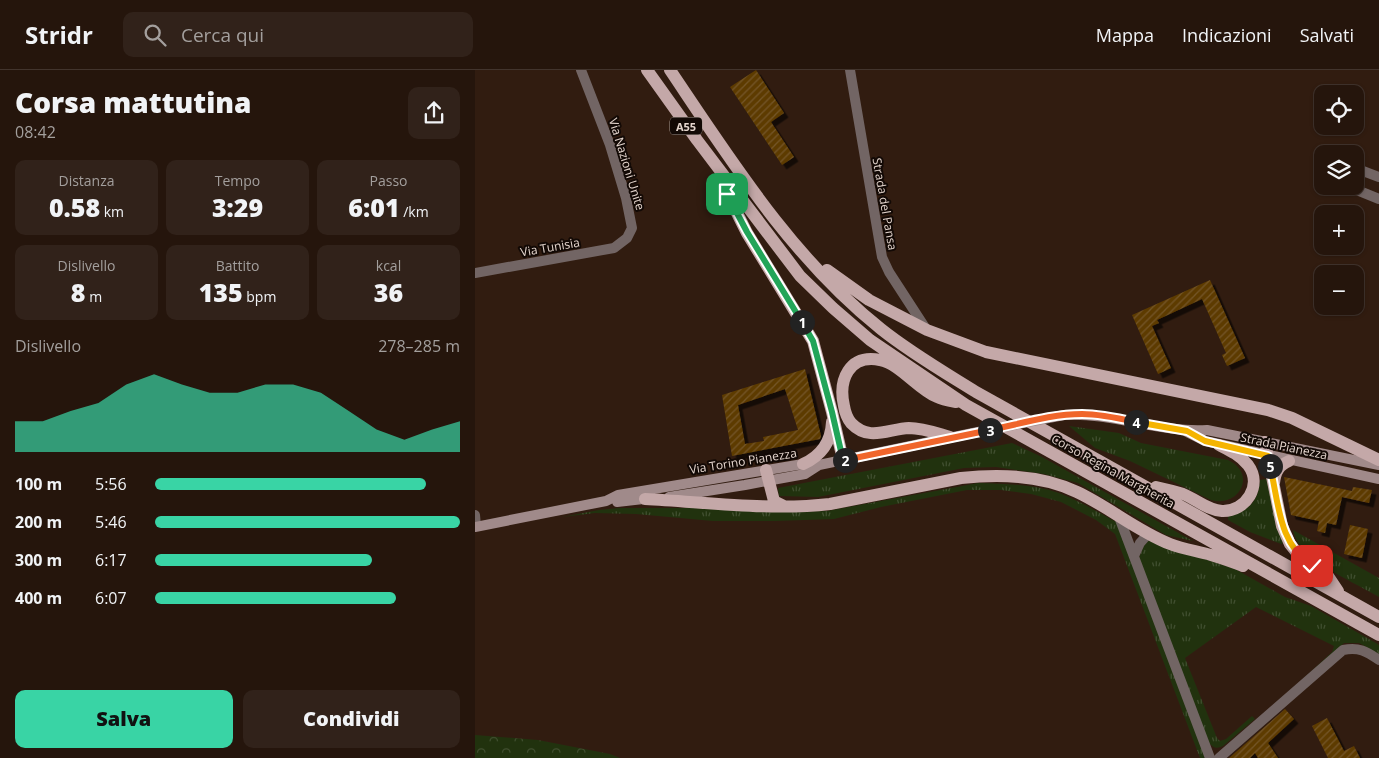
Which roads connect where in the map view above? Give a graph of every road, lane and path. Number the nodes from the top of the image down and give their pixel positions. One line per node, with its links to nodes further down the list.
1 (581, 70): 10 (street, Via Nazioni Unite)
2 (647, 70): 5 (main road, A55)
3 (670, 70): 11 (main road, Corso Regina Margherita / A55)
4 (850, 70): 13 (street, Strada del Pansa)
5 (708, 156): 14 (main road, Corso Regina Margherita / A55); 15 (main road)
6 (1364, 171): 7 (street)
7 (1379, 177)
8 (1364, 193): 9 (street)
9 (1379, 199)
10 (627, 238): 12 (street, Via Tunisia)
11 (801, 252): 13 (main road); 30 (main road, Corso Regina Margherita)
12 (475, 273)
13 (927, 330): 21 (main road)
14 (965, 405): 17 (main road); 40 (main road, Corso Regina Margherita)
15 (832, 412): 22 (main road); 24 (main road)
16 (1187, 431): 17 (main road, Strada Pianezza, bridge); 18 (main road, Strada Pianezza); 19 (main road, Strada Pianezza)
17 (950, 438): 22 (main road, Strada Pianezza)
18 (1265, 442): 20 (main road); 21 (main road, Strada Pianezza)
19 (1219, 444): 20 (main road, Strada Pianezza); 30 (main road)
20 (1268, 456): 23 (main road, Strada Pianezza); 31 (main road)
21 (1371, 459): 26 (main road, Strada Pianezza); 28 (main road)
22 (843, 460): 25 (main road, Strada Pianezza)
23 (1289, 461): 28 (main road, Strada Pianezza); 31 (main road)
24 (803, 464): 25 (main road, Via Torino Pianezza); 27 (main road, Via Torino Pianezza)
25 (819, 465): 27 (main road, Via Torino Pianezza)
26 (1379, 465)
27 (767, 475): 32 (main road, Via Torino Pianezza); 33 (main road, Via Torino Pianezza); 34 (main road)
28 (1357, 475): 29 (main road, Strada Pianezza)
29 (1379, 480)
30 (1137, 482): 41 (main road, Corso Regina Margherita)
31 (1274, 483): 41 (main road)
32 (645, 499): 33 (main road, Via Torino Pianezza); 34 (main road)
33 (606, 501): 37 (main road, Via Torino Pianezza)
34 (784, 506): 36 (main road)
35 (475, 515): 37 (street)
36 (1119, 517): 38 (main road); 39 (street)
37 (475, 526)
38 (1148, 534): 39 (street); 40 (main road)
39 (1134, 556): 45 (street)
40 (1273, 576): 43 (main road, Corso Regina Margherita)
41 (1341, 594): 42 (main road, Corso Regina Margherita)
42 (1379, 617)
43 (1379, 636)
44 (1379, 660): 46 (street)
45 (1210, 758)
46 (1219, 758)

